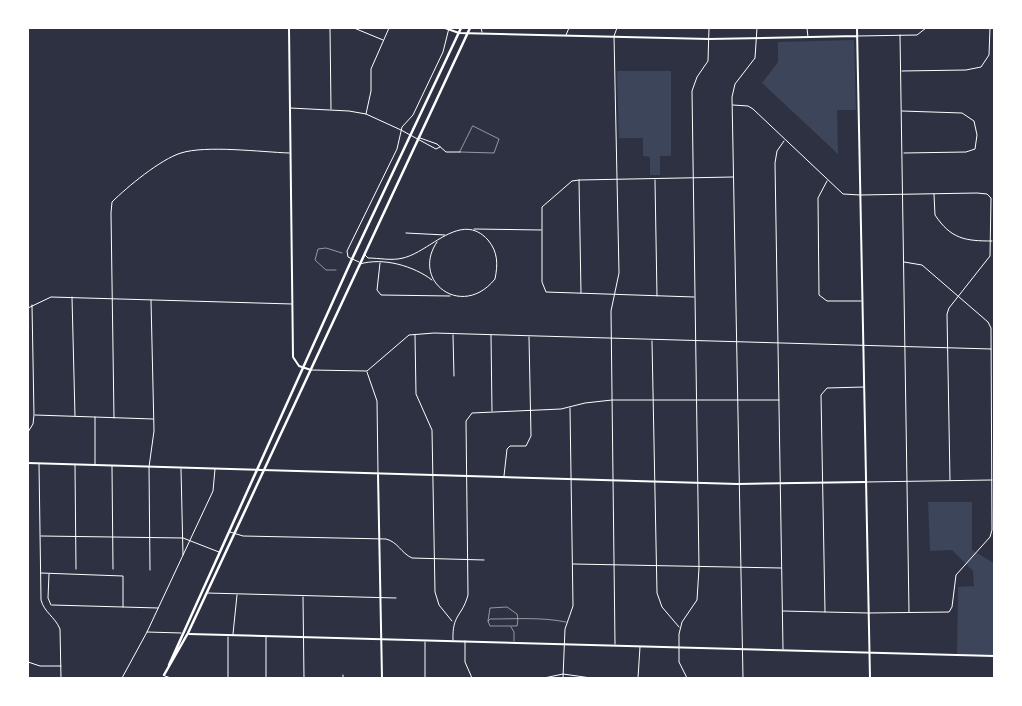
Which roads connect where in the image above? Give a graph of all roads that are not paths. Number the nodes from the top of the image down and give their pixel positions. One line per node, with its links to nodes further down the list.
1 (289, 28): 30 (street)
2 (330, 28): 31 (street)
3 (354, 28): 26 (street)
4 (389, 28): 26 (street)
5 (448, 28): 18 (street); 34 (street)
6 (461, 28): 18 (main road)
7 (470, 28): 17 (main road)
8 (481, 28): 19 (street)
9 (569, 28): 21 (street)
10 (617, 28): 22 (street)
11 (709, 28): 25 (street)
12 (757, 28): 27 (street)
13 (807, 28): 24 (street)
14 (857, 28): 23 (street)
15 (926, 28): 20 (street)
16 (990, 28): 28 (street)
17 (468, 32): 18 (street); 19 (street); 36 (main road)
18 (458, 33): 35 (main road)
19 (482, 33): 21 (street)
20 (900, 35): 23 (street); 28 (street)
21 (566, 36): 22 (street)
22 (614, 36): 25 (street); 45 (street)
23 (857, 36): 24 (street); 50 (street)
24 (808, 38): 27 (street)
25 (709, 39): 27 (street); 44 (street)
26 (383, 40): 33 (street)
27 (757, 40): 29 (street)
28 (900, 71): 32 (street)
29 (732, 105): 37 (street); 42 (street)
30 (289, 108): 31 (street); 40 (street)
31 (331, 110): 33 (street)
32 (902, 111): 41 (street); 41 (street)
33 (366, 114): 34 (street)
34 (401, 130): 35 (street); 62 (street)
35 (410, 135): 36 (street); 62 (main road)
36 (418, 139): 38 (street); 38 (street); 61 (main road)
37 (785, 140): 47 (street); 95 (street)
38 (440, 147): 39 (street)
39 (460, 152): 39 (lane)
40 (291, 153): 81 (street); 84 (street)
41 (902, 153): 48 (street)
42 (734, 177): 44 (street); 94 (street)
43 (655, 178): 44 (street); 45 (street); 79 (street)
44 (693, 178): 80 (street)
45 (617, 179): 46 (street); 75 (street)
46 (579, 180): 53 (street); 73 (street)
47 (828, 180): 50 (street); 83 (street)
48 (902, 193): 49 (street); 50 (street); 65 (street)
49 (934, 193): 57 (street); 57 (street)
50 (860, 196): 83 (street)
51 (468, 229): 52 (street); 55 (street); 56 (street)
52 (488, 230): 53 (street); 56 (street)
53 (541, 230): 73 (street)
54 (406, 233): 55 (street)
55 (445, 235): 58 (street)
56 (485, 237): 74 (street)
57 (992, 241): 76 (street)
58 (437, 242): 59 (street); 59 (street)
59 (428, 251): 63 (street); 71 (street)
60 (342, 253): 70 (lane)
61 (364, 255): 63 (street); 66 (main road)
62 (352, 259): 66 (street); 100 (main road)
63 (401, 259): 69 (street)
64 (373, 262): 66 (street); 67 (street); 68 (street)
65 (904, 262): 76 (street); 97 (street)
66 (360, 263): 101 (main road)
67 (380, 263): 68 (street); 69 (street)
68 (378, 265): 78 (street)
69 (400, 265): 71 (street)
70 (336, 270)
71 (434, 281): 72 (street)
72 (443, 290): 74 (street); 78 (street)
73 (581, 294): 75 (street)
74 (451, 295): 78 (street)
75 (613, 295): 79 (street); 91 (street)
76 (958, 295): 98 (street); 99 (street)
77 (72, 297): 81 (street); 85 (street); 114 (street)
78 (438, 297)
79 (657, 297): 80 (street)
80 (695, 297): 93 (street)
81 (112, 298): 82 (street); 116 (street)
82 (151, 300): 84 (street); 117 (street)
83 (862, 301): 96 (street)
84 (292, 304): 100 (street)
85 (32, 305): 86 (street); 113 (street)
86 (28, 308)
87 (414, 333): 88 (street); 102 (street); 130 (street)
88 (453, 334): 89 (street); 103 (street)
89 (491, 334): 90 (street); 112 (street)
90 (529, 336): 91 (street); 111 (street)
91 (611, 338): 92 (street); 105 (street)
92 (652, 340): 93 (street); 106 (street)
93 (694, 340): 94 (street); 108 (street)
94 (738, 343): 95 (street); 109 (street)
95 (778, 344): 96 (street); 107 (street)
96 (863, 346): 97 (street); 104 (street)
97 (905, 347): 98 (street); 138 (street)
98 (947, 348): 99 (street); 135 (street)
99 (992, 349): 136 (street)
100 (304, 368): 101 (street); 127 (main road)
101 (311, 370): 102 (street); 128 (main road)
102 (367, 371): 129 (street)
103 (454, 376)
104 (864, 387): 139 (street); 142 (street)
105 (612, 400): 106 (street); 110 (street); 134 (street)
106 (653, 400): 108 (street); 137 (street)
107 (779, 400): 109 (street); 141 (street)
108 (696, 401): 109 (street); 140 (street)
109 (739, 401): 143 (street)
110 (570, 407): 111 (street); 133 (street)
111 (531, 411): 112 (street); 132 (street)
112 (492, 412): 131 (street)
113 (34, 415): 114 (street); 118 (street)
114 (75, 416): 115 (street)
115 (94, 417): 116 (street); 122 (street)
116 (114, 418): 117 (street)
117 (154, 419): 124 (street)
118 (28, 432)
119 (28, 463): 120 (street)
120 (39, 464): 121 (street); 146 (street)
121 (75, 465): 122 (street); 148 (street)
122 (95, 466): 123 (street)
123 (112, 466): 124 (street); 147 (street)
124 (149, 467): 125 (street); 149 (street)
125 (181, 468): 126 (street); 150 (street)
126 (215, 469): 127 (street); 152 (street)
127 (257, 470): 128 (street); 144 (main road)
128 (265, 470): 129 (street); 145 (main road)
129 (378, 474): 130 (street); 151 (street)
130 (432, 475): 131 (street); 155 (street)
131 (466, 476): 132 (street); 156 (street)
132 (504, 477): 133 (street)
133 (570, 479): 134 (street); 159 (street)
134 (613, 480): 137 (street); 160 (street)
135 (950, 480): 136 (street); 138 (street)
136 (993, 480): 181 (street)
137 (655, 481): 140 (street); 161 (street)
138 (907, 481): 139 (street); 181 (street)
139 (865, 482): 142 (street); 182 (street)
140 (697, 483): 143 (street); 162 (street)
141 (781, 483): 142 (street); 143 (street); 164 (street)
142 (822, 483): 180 (street)
143 (738, 484): 163 (street)
144 (230, 532): 145 (street); 153 (main road)
145 (235, 534): 151 (street); 158 (main road)
146 (40, 536): 148 (street); 168 (street)
147 (113, 536): 148 (street); 149 (street); 166 (street)
148 (76, 537): 165 (street)
149 (149, 537): 150 (street); 167 (street)
150 (183, 538): 152 (street); 154 (street)
151 (380, 539): 155 (street); 173 (street)
152 (190, 540): 153 (street); 154 (street)
153 (220, 552): 158 (main road); 190 (main road)
154 (183, 555): 177 (street)
155 (434, 559): 156 (street); 185 (street)
156 (468, 560): 157 (street); 185 (street)
157 (484, 560)
158 (221, 563): 170 (main road)
159 (572, 564): 160 (street); 186 (street)
160 (615, 565): 161 (street); 202 (street)
161 (656, 566): 162 (street); 188 (street)
162 (698, 568): 163 (street); 188 (street)
163 (741, 568): 164 (street); 205 (street)
164 (783, 568): 178 (street)
165 (76, 569)
166 (113, 569)
167 (150, 570)
168 (40, 573): 169 (street); 179 (street)
169 (49, 573): 175 (street); 176 (street)
170 (207, 593): 171 (street); 191 (main road)
171 (237, 594): 172 (street); 193 (street)
172 (304, 596): 173 (street); 195 (street)
173 (381, 598): 174 (street); 196 (street)
174 (396, 598)
175 (52, 605): 176 (street); 179 (street)
176 (123, 607): 177 (street)
177 (158, 608): 189 (street)
178 (783, 611): 180 (street); 206 (street)
179 (47, 612): 210 (street)
180 (825, 612): 182 (street)
181 (909, 612): 182 (street)
182 (868, 613): 207 (street)
183 (518, 619): 184 (lane); 184 (lane); 186 (lane); 187 (lane)
184 (488, 621): 187 (lane)
185 (453, 622): 198 (street)
186 (568, 622): 201 (street)
187 (509, 627): 200 (lane)
188 (680, 627): 204 (street)
189 (147, 632): 190 (street); 215 (street)
190 (182, 633): 191 (street); 213 (main road)
191 (188, 634): 192 (street); 213 (main road)
192 (228, 634): 193 (street); 217 (street)
193 (233, 634): 194 (street)
194 (266, 635): 195 (street); 218 (street)
195 (304, 636): 196 (street); 219 (street)
196 (382, 638): 197 (street); 221 (street)
197 (425, 640): 198 (street); 222 (street)
198 (453, 640): 199 (street)
199 (465, 641): 200 (street); 223 (street)
200 (514, 642): 201 (street)
201 (564, 644): 202 (street); 211 (street)
202 (615, 645): 203 (street)
203 (640, 646): 204 (street); 227 (street)
204 (679, 647): 205 (street); 228 (street)
205 (742, 649): 206 (street); 229 (street)
206 (784, 650): 207 (street)
207 (869, 652): 208 (street); 230 (street)
208 (994, 656)
209 (28, 662): 210 (street)
210 (61, 666): 214 (street)
211 (563, 674): 224 (street); 225 (street); 226 (street)
212 (343, 675): 220 (street)
213 (163, 677): 216 (street)
214 (61, 678)
215 (122, 678)
216 (171, 678)
217 (228, 678)
218 (266, 678)
219 (304, 678)
220 (343, 678)
221 (382, 678)
222 (425, 678)
223 (472, 678)
224 (544, 678)
225 (563, 678)
226 (591, 678)
227 (638, 678)
228 (687, 678)
229 (743, 678)
230 (870, 678)

